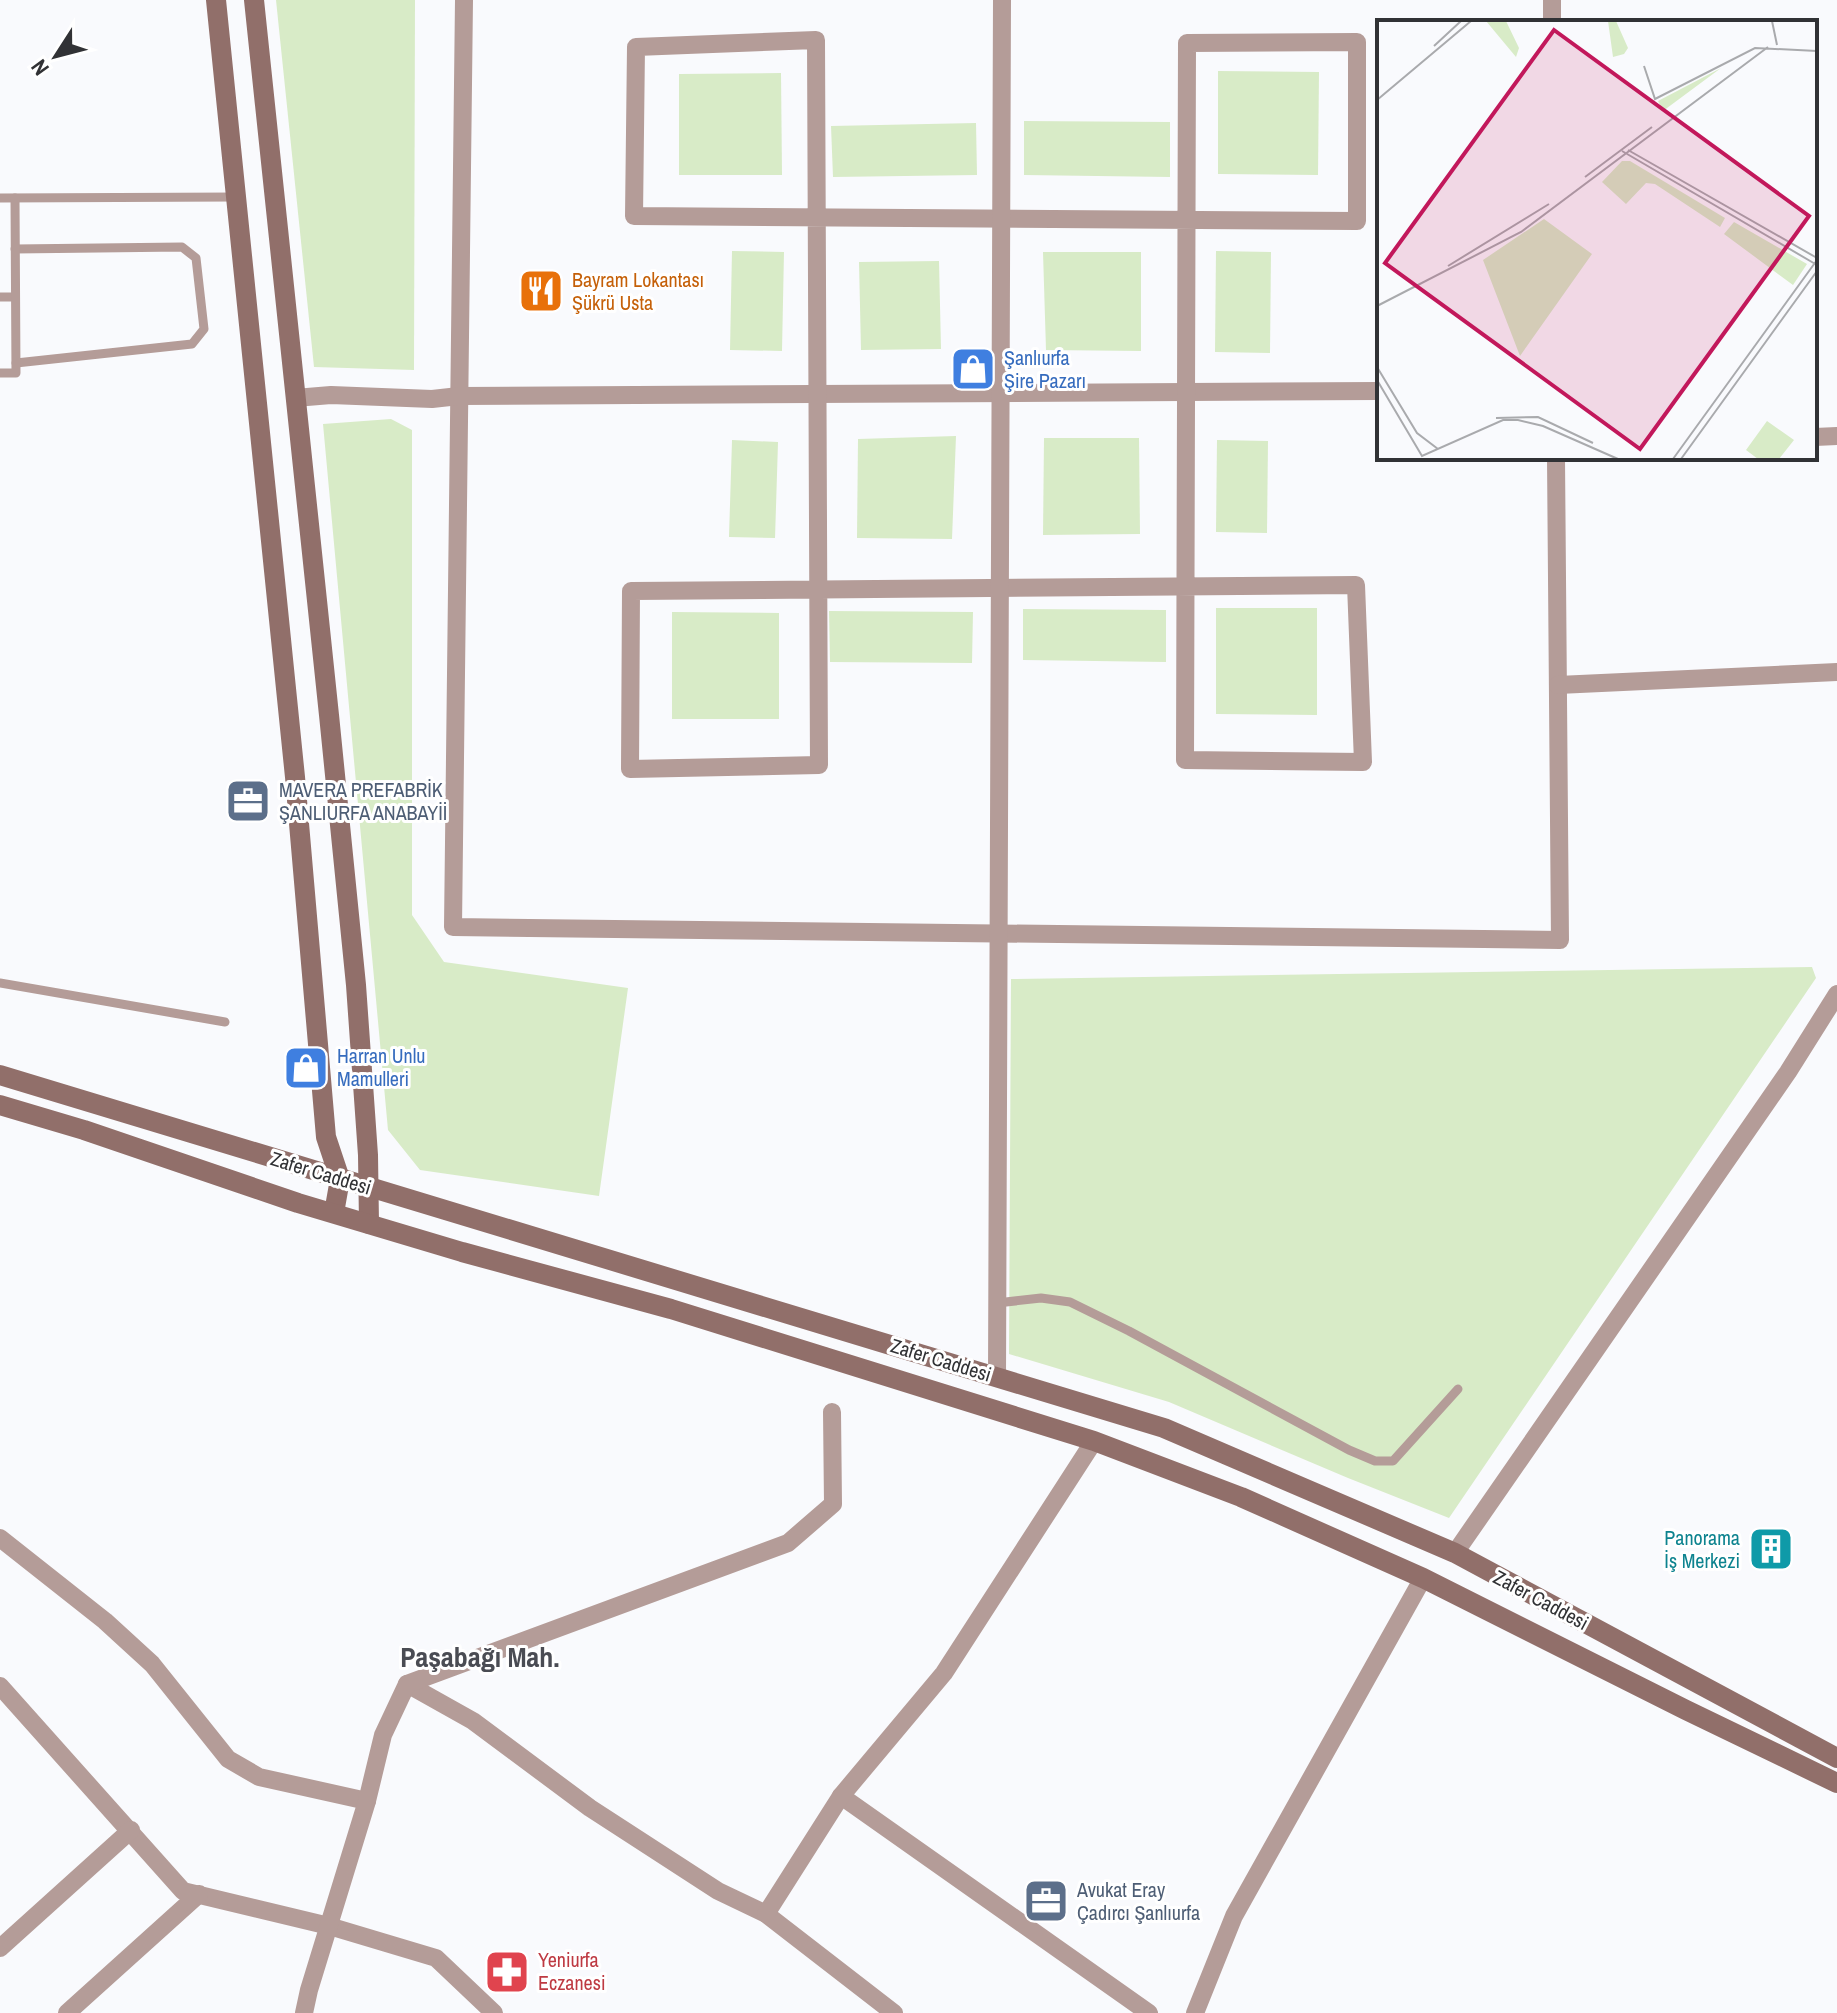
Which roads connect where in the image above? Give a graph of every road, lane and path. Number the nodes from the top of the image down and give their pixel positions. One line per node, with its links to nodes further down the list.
1 (216, 0): 5 (main road)
2 (254, 0): 21 (main road)
3 (464, 0): 20 (street)
4 (1002, 0): 9 (street)
5 (236, 197): 7 (lane); 36 (main road)
6 (0, 198): 7 (lane)
7 (15, 198): 11 (lane)
8 (817, 217): 8 (street); 9 (street); 19 (street)
9 (1001, 218): 10 (street); 18 (street)
10 (1186, 220): 10 (street); 17 (street)
11 (15, 249): 13 (lane); 14 (lane)
12 (0, 297): 13 (lane)
13 (15, 297): 14 (lane)
14 (16, 363): 15 (lane)
15 (0, 373)
16 (1377, 391): 17 (street)
17 (1186, 392): 18 (street); 25 (street)
18 (1001, 393): 19 (street); 26 (street)
19 (818, 394): 20 (street); 27 (street)
20 (459, 396): 21 (street); 30 (street)
21 (295, 398): 37 (main road)
22 (1837, 436): 23 (street)
23 (1817, 437)
24 (1556, 460): 29 (street)
25 (1186, 586): 25 (street); 26 (street)
26 (1000, 588): 27 (street); 30 (street)
27 (819, 589): 27 (street)
28 (1837, 672): 29 (street)
29 (1558, 685): 30 (street)
30 (998, 933): 40 (street)
31 (0, 983): 33 (lane)
32 (1837, 994): 46 (street)
33 (225, 1022)
34 (0, 1075): 36 (main road, Zafer Caddesi)
35 (0, 1105): 38 (main road, Zafer Caddesi)
36 (340, 1179): 37 (main road, Zafer Caddesi); 38 (main road)
37 (368, 1187): 39 (main road); 41 (main road, Zafer Caddesi)
38 (334, 1213): 39 (main road, Zafer Caddesi)
39 (369, 1224): 44 (main road, Zafer Caddesi)
40 (997, 1303): 41 (street); 42 (lane)
41 (997, 1377): 46 (main road, Zafer Caddesi)
42 (1458, 1389)
43 (832, 1412): 48 (street)
44 (1094, 1441): 47 (main road, Zafer Caddesi); 52 (street)
45 (0, 1538): 53 (street)
46 (1455, 1553): 50 (main road, Zafer Caddesi)
47 (1423, 1578): 51 (main road, Zafer Caddesi); 64 (street)
48 (407, 1684): 53 (street); 56 (street)
49 (0, 1686): 54 (street)
50 (1837, 1758)
51 (1837, 1783)
52 (841, 1796): 56 (street); 63 (street)
53 (367, 1801): 57 (street)
54 (131, 1830): 55 (street); 58 (street)
55 (199, 1894): 57 (street); 59 (street)
56 (766, 1914): 62 (street)
57 (329, 1926): 60 (street); 61 (street)
58 (0, 1948)
59 (67, 2013)
60 (304, 2013)
61 (494, 2013)
62 (894, 2013)
63 (1149, 2013)
64 (1195, 2013)

